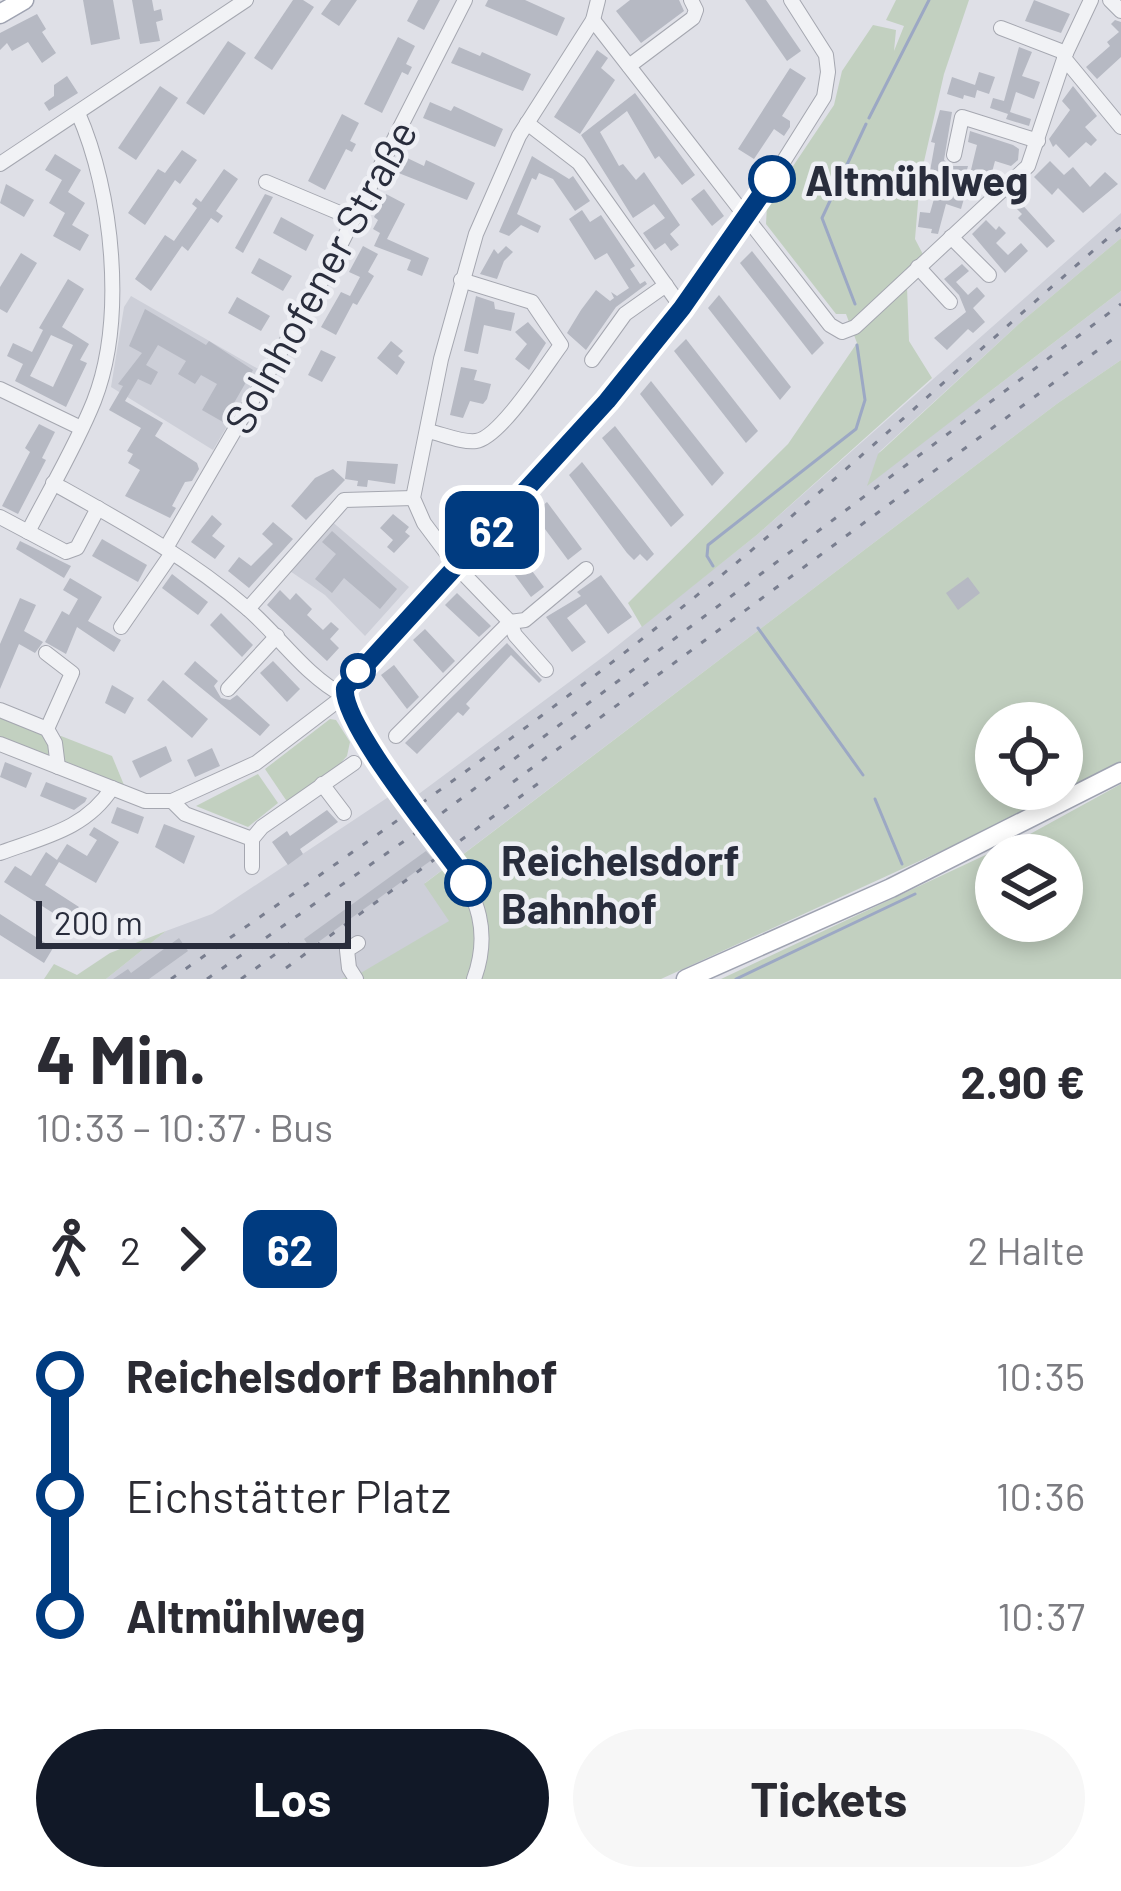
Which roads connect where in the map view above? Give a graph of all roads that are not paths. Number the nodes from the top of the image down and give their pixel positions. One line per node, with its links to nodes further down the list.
1 (24, 0): 10 (main road)
2 (246, 0): 14 (street)
3 (465, 0): 22 (street, Solnhofener Straße)
4 (691, 0): 13 (street)
5 (791, 0): 21 (street)
6 (1091, 0): 12 (street)
7 (1109, 0): 9 (street)
8 (593, 6): 13 (street); 15 (street)
9 (1121, 11)
10 (0, 14)
11 (1001, 28): 12 (street)
12 (1065, 56): 16 (street); 17 (street)
13 (629, 66): 21 (street)
14 (78, 113): 19 (street); 32 (street)
15 (527, 123): 26 (street); 27 (street)
16 (1121, 127)
17 (1038, 141): 18 (street); 23 (street)
18 (954, 155)
19 (0, 164)
20 (266, 182): 22 (street)
21 (748, 216): 24 (street); 29 (street)
22 (354, 219): 39 (street, Solnhofener Straße)
23 (951, 237): 24 (street); 25 (street)
24 (918, 267): 28 (street)
25 (989, 275)
26 (460, 280): 33 (street); 33 (street)
27 (666, 285): 29 (street); 30 (street)
28 (950, 302)
29 (682, 308): 40 (street)
30 (592, 360)
31 (0, 389): 32 (street)
32 (81, 428): 34 (street)
33 (428, 431): 35 (street)
34 (53, 483): 36 (street); 38 (street)
35 (413, 498): 40 (street); 42 (street)
36 (98, 508): 38 (street); 39 (street)
37 (0, 517): 38 (street)
38 (28, 532)
39 (169, 551): 42 (street); 44 (street, Solnhofener Straße)
40 (457, 567): 43 (street); 49 (street)
41 (586, 569): 43 (street)
42 (248, 609): 45 (street)
43 (510, 622): 47 (street); 52 (street)
44 (121, 627)
45 (277, 636): 48 (street); 49 (street)
46 (46, 652): 51 (street)
47 (547, 670)
48 (228, 689)
49 (344, 696): 59 (street); 60 (street)
50 (0, 710): 51 (street)
51 (47, 729): 55 (street)
52 (396, 736)
53 (0, 744): 55 (street)
54 (354, 763): 57 (street)
55 (58, 767): 58 (street)
56 (1121, 772): 69 (main road)
57 (322, 784): 61 (street); 62 (street)
58 (112, 788): 59 (street); 63 (street)
59 (172, 801): 62 (street)
60 (410, 801)
61 (344, 812)
62 (253, 839): 65 (street)
63 (0, 853)
64 (451, 858): 68 (street)
65 (252, 867)
66 (358, 943): 67 (street)
67 (356, 979)
68 (474, 979)
69 (686, 979)

